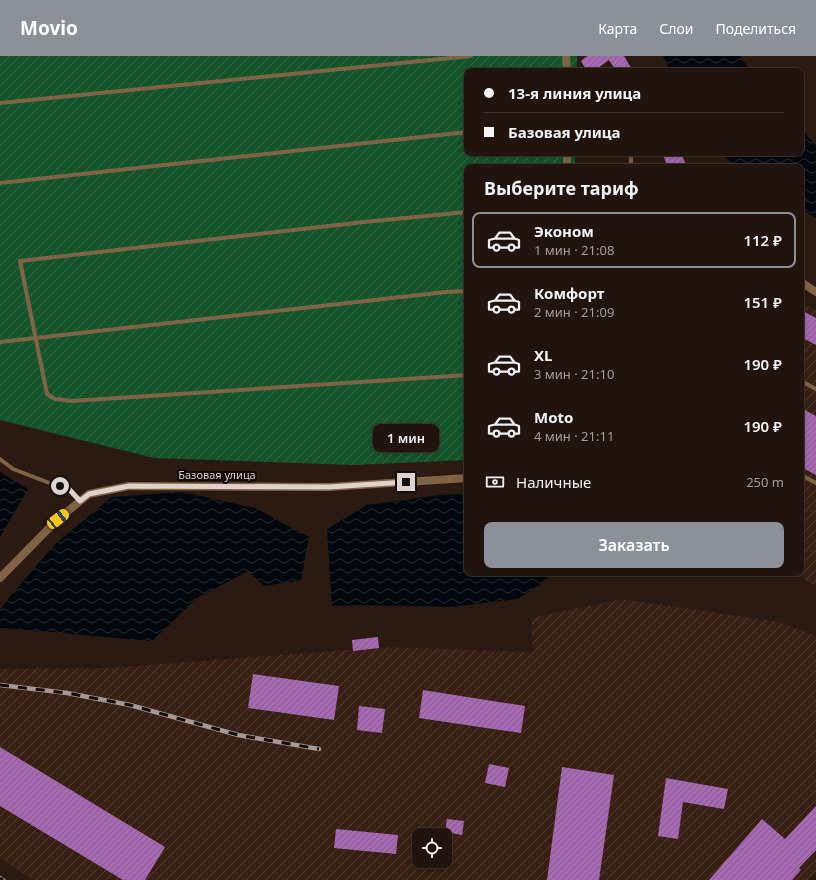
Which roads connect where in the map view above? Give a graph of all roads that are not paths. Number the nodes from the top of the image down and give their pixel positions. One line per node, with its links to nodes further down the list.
1 (471, 56): 4 (lane)
2 (566, 56): 3 (street)
3 (567, 68)
4 (0, 103)
5 (464, 132): 6 (lane)
6 (0, 183)
7 (464, 212): 11 (lane)
8 (804, 284): 10 (street)
9 (464, 291): 11 (lane)
10 (816, 292)
11 (36, 337): 12 (lane); 13 (lane)
12 (0, 342)
13 (464, 375)
14 (804, 383): 15 (lane)
15 (816, 389)
16 (0, 459): 20 (lane)
17 (804, 477): 19 (lane)
18 (464, 478): 20 (street, Базовая улица)
19 (816, 483)
20 (80, 501): 21 (street, Базовая улица)
21 (0, 578)

